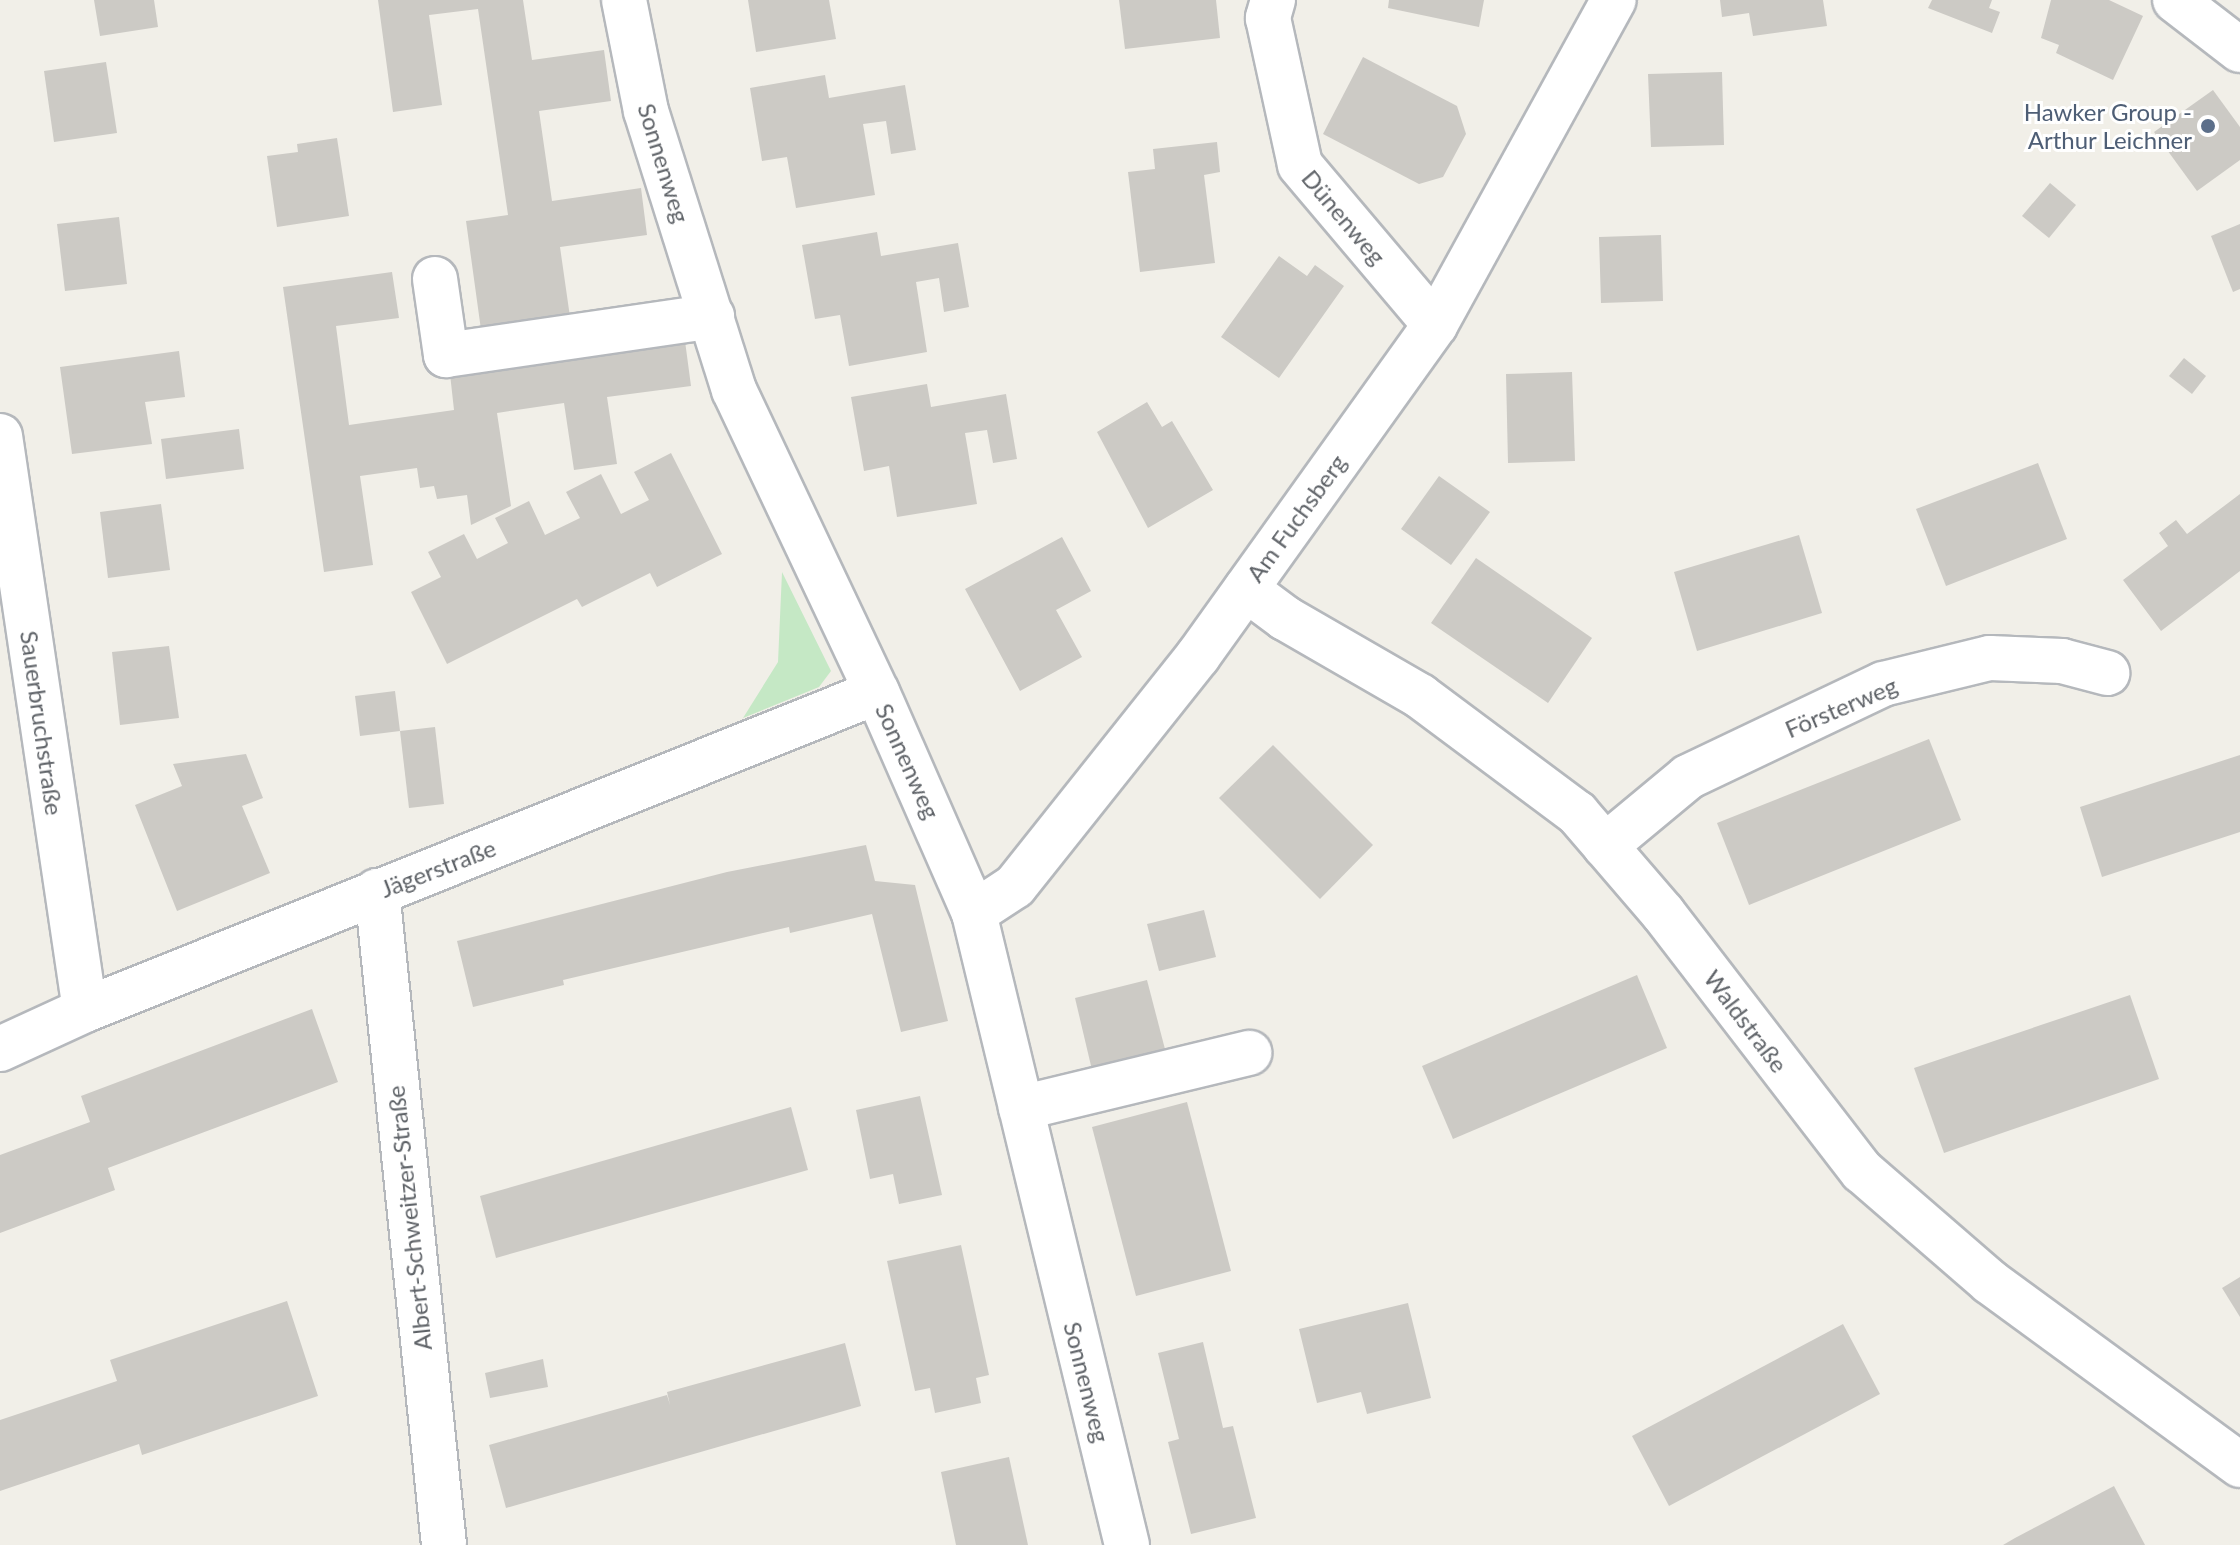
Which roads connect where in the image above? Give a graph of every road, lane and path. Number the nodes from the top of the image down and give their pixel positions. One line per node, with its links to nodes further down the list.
1 (624, 0): 7 (street, Sonnenweg)
2 (1273, 0): 8 (street, Dünenweg)
3 (1614, 0): 8 (street, Am Fuchsberg)
4 (2175, 0): 5 (street)
5 (2240, 50)
6 (435, 279): 7 (street)
7 (712, 316): 12 (street, Sonnenweg)
8 (1435, 325): 10 (street, Am Fuchsberg)
9 (0, 436): 16 (street, Sauerbruchstraße)
10 (1246, 589): 13 (street, Waldstraße); 15 (street, Am Fuchsberg)
11 (2107, 673): 13 (street, Försterweg)
12 (877, 692): 14 (street, Jägerstraße); 15 (street, Sonnenweg)
13 (1605, 846): 20 (street, Waldstraße)
14 (377, 891): 16 (street, Jägerstraße); 21 (street, Albert-Schweitzer-Straße)
15 (974, 913): 19 (street, Sonnenweg)
16 (85, 1010): 17 (street, Jägerstraße)
17 (0, 1049)
18 (1249, 1053): 19 (street)
19 (1021, 1108): 22 (street, Sonnenweg)
20 (2240, 1465)
21 (444, 1545)
22 (1127, 1545)

